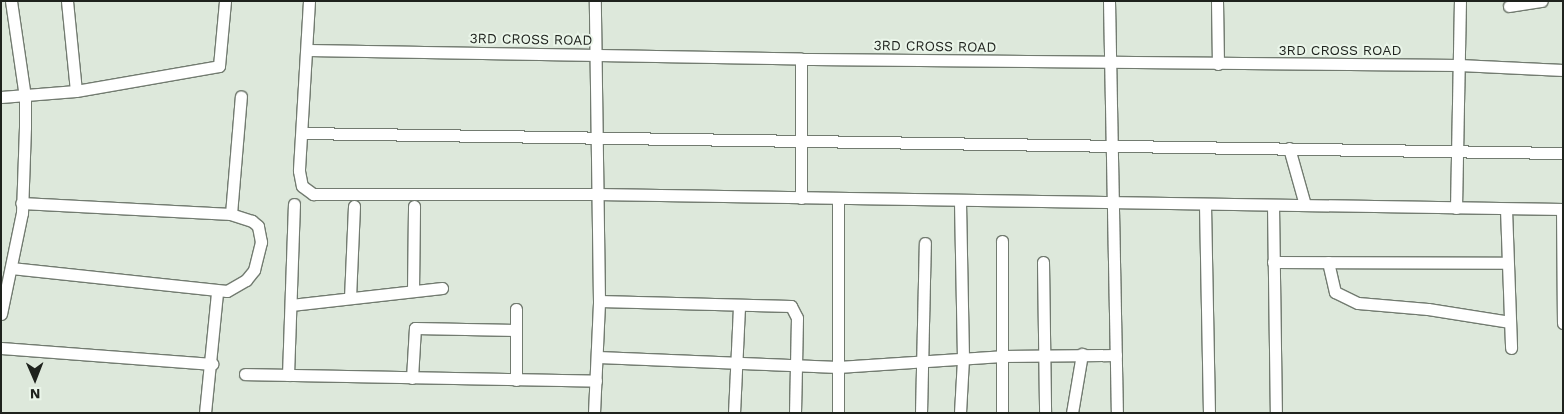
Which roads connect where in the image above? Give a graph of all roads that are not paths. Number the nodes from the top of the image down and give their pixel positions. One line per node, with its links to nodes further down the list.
1 (11, 1): 21 (street)
2 (67, 1): 18 (street)
3 (225, 1): 18 (street)
4 (310, 1): 11 (street)
5 (595, 1): 12 (street)
6 (1109, 1): 14 (street)
7 (1217, 1): 15 (street)
8 (1460, 1): 16 (street)
9 (1542, 1): 10 (street)
10 (1509, 6)
11 (308, 50): 12 (street, 3RD CROSS ROAD); 22 (street)
12 (595, 55): 13 (street, 3RD CROSS ROAD); 23 (street)
13 (801, 59): 14 (street, 3RD CROSS ROAD); 24 (street)
14 (1111, 62): 15 (street, 3RD CROSS ROAD); 25 (street)
15 (1218, 64): 16 (street, 3RD CROSS ROAD)
16 (1459, 65): 17 (street, 3RD CROSS ROAD); 27 (street)
17 (1563, 70)
18 (76, 91): 21 (street)
19 (241, 96): 44 (street)
20 (1, 97): 21 (street)
21 (26, 97): 33 (street)
22 (302, 132): 23 (street); 29 (street)
23 (595, 137): 24 (street); 29 (street)
24 (801, 140): 25 (street); 30 (street)
25 (1110, 146): 26 (street); 35 (street)
26 (1289, 148): 27 (street); 38 (street)
27 (1458, 150): 28 (street); 41 (street)
28 (1563, 153)
29 (596, 194): 30 (street); 57 (street)
30 (801, 198): 31 (street)
31 (838, 198): 32 (street); 77 (street)
32 (960, 202): 35 (street); 72 (street)
33 (21, 203): 44 (street); 52 (street)
34 (294, 204): 58 (street)
35 (1112, 204): 36 (street); 69 (street)
36 (1205, 205): 37 (street); 94 (street)
37 (1272, 205): 38 (street); 48 (street)
38 (1305, 205): 41 (street)
39 (354, 206): 56 (street)
40 (414, 206): 54 (street)
41 (1456, 208): 42 (street)
42 (1506, 209): 43 (street); 50 (street)
43 (1563, 209): 51 (street)
44 (231, 214): 55 (street)
45 (1002, 241): 70 (street)
46 (925, 243): 74 (street)
47 (1043, 262): 67 (street)
48 (1273, 262): 49 (street); 95 (street)
49 (1328, 262): 50 (street); 62 (street)
50 (1508, 263): 62 (street)
51 (1561, 266): 63 (street)
52 (11, 268): 55 (street); 61 (street)
53 (442, 288): 54 (street)
54 (413, 291): 56 (street)
55 (217, 292): 75 (street)
56 (350, 298): 58 (street)
57 (599, 301): 59 (street); 71 (street)
58 (291, 305): 79 (street)
59 (739, 307): 73 (street); 76 (street)
60 (516, 309): 64 (street)
61 (1, 314)
62 (1510, 322): 66 (street)
63 (1563, 323)
64 (516, 330): 80 (street); 81 (street)
65 (1, 348): 75 (street)
66 (1511, 348)
67 (1044, 354): 68 (street); 70 (street); 91 (street)
68 (1082, 354): 69 (street); 92 (street)
69 (1116, 355): 93 (street)
70 (1002, 356): 72 (street); 90 (street)
71 (598, 357): 73 (street); 82 (street)
72 (963, 359): 74 (street); 89 (street)
73 (737, 361): 76 (street); 85 (street)
74 (922, 361): 77 (street); 88 (street)
75 (212, 364): 83 (street)
76 (796, 366): 77 (street); 86 (street)
77 (838, 367): 87 (street)
78 (245, 374): 79 (street)
79 (288, 375): 80 (street)
80 (412, 378): 81 (street)
81 (516, 380): 82 (street)
82 (596, 381): 84 (street)
83 (205, 413)
84 (594, 413)
85 (734, 413)
86 (795, 413)
87 (838, 413)
88 (921, 413)
89 (960, 413)
90 (1002, 413)
91 (1045, 413)
92 (1072, 413)
93 (1117, 413)
94 (1209, 413)
95 (1276, 413)

